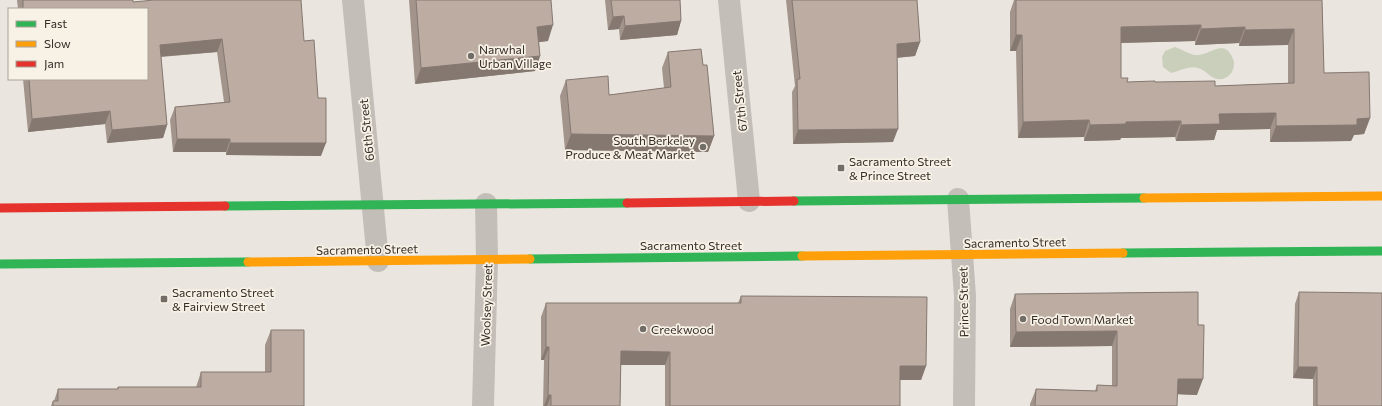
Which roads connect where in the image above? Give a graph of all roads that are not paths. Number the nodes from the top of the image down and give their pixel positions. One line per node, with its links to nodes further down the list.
1 (353, 0): 6 (street, 66th Street)
2 (729, 0): 5 (street, 67th Street)
3 (1382, 196): 4 (street)
4 (958, 199): 5 (street); 10 (street, Prince Street)
5 (749, 201): 7 (street)
6 (374, 204): 7 (street); 8 (street); 12 (street, 66th Street)
7 (486, 204): 11 (street, Woolsey Street)
8 (0, 208)
9 (1382, 251): 10 (street, Sacramento Street)
10 (962, 255): 11 (street, Sacramento Street); 15 (street, Prince Street)
11 (487, 259): 12 (street, Sacramento Street); 14 (street, Woolsey Street)
12 (378, 261): 13 (street, Sacramento Street)
13 (0, 264)
14 (483, 406)
15 (964, 406)

